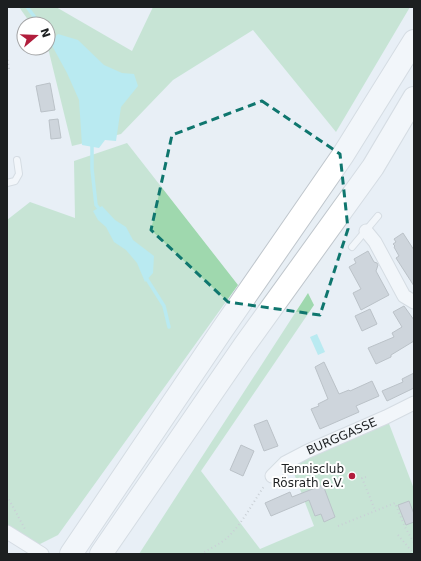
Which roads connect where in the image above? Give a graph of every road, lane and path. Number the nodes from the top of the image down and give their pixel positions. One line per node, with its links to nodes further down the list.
1 (414, 41): 20 (highway)
2 (7, 56): 3 (path)
3 (7, 71)
4 (414, 98): 22 (highway)
5 (17, 160): 6 (lane)
6 (7, 183)
7 (378, 216): 8 (lane)
8 (366, 231): 9 (lane); 10 (street)
9 (352, 247)
10 (414, 302)
11 (414, 403): 12 (street, BURGGASSE)
12 (272, 476): 23 (path)
13 (366, 477): 15 (path)
14 (7, 496): 21 (path)
15 (375, 511): 16 (path); 19 (path)
16 (338, 526)
17 (7, 532): 21 (street)
18 (398, 535): 24 (path)
19 (414, 543)
20 (75, 549)
21 (39, 552)
22 (101, 554)
23 (201, 554)
24 (414, 554)

